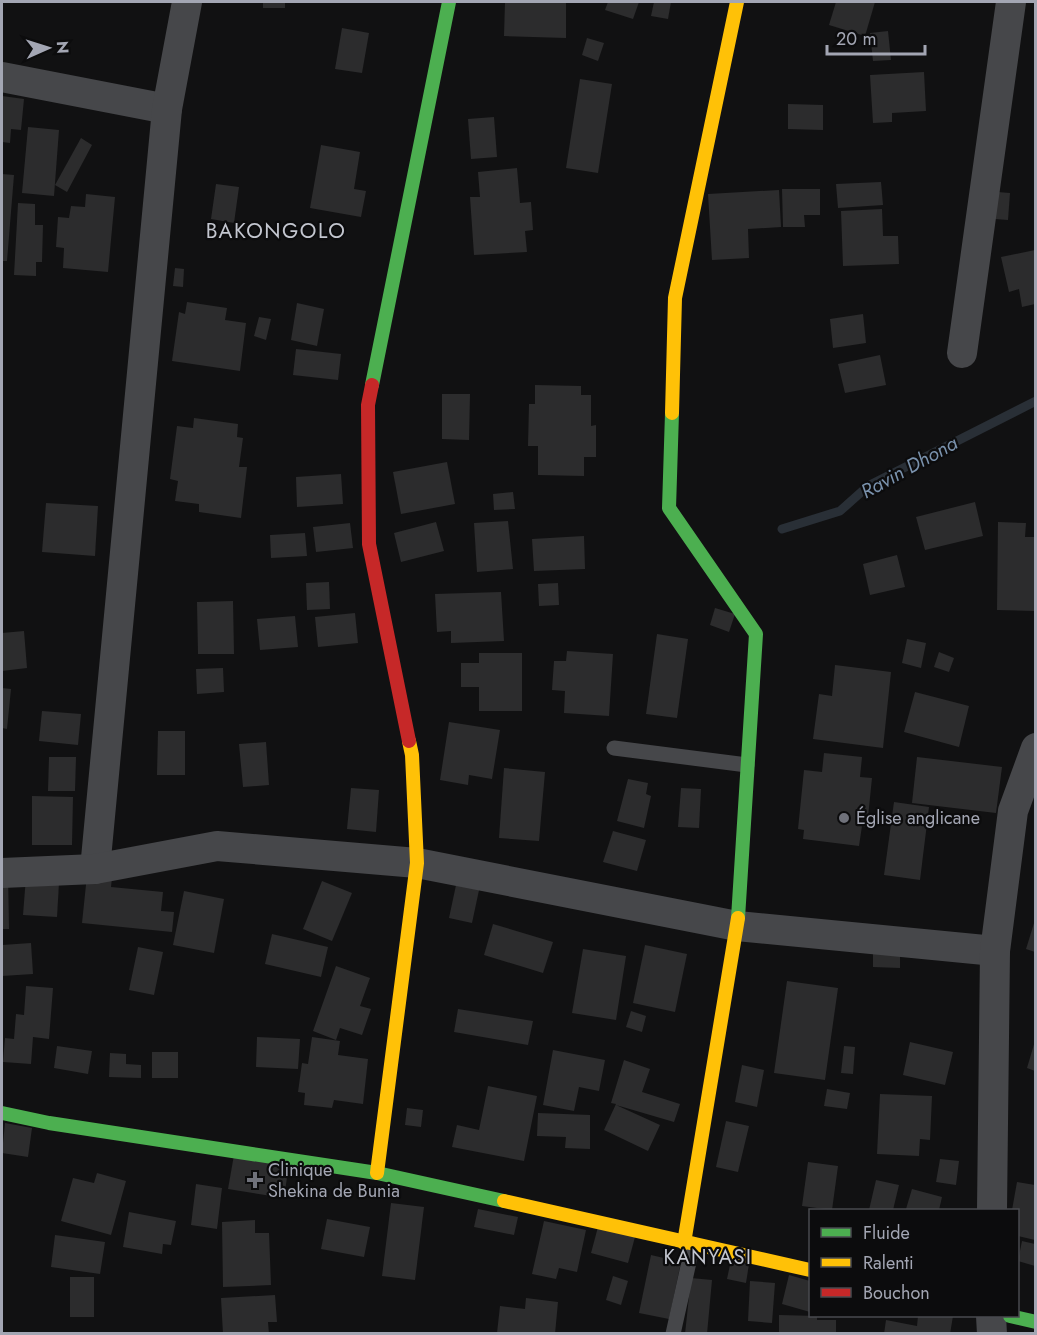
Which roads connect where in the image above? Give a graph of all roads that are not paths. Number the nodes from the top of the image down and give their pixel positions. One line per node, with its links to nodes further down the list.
1 (187, 2): 6 (street)
2 (449, 2): 11 (street)
3 (737, 2): 10 (street)
4 (1011, 2): 7 (street)
5 (2, 77): 6 (street)
6 (168, 109): 12 (street)
7 (962, 353)
8 (614, 748): 10 (lane)
9 (1035, 748): 15 (street)
10 (747, 765): 14 (street)
11 (417, 863): 12 (street); 14 (street); 17 (street)
12 (95, 869): 13 (street)
13 (2, 873)
14 (736, 926): 15 (street); 19 (street)
15 (994, 951): 18 (street)
16 (2, 1113): 17 (street)
17 (377, 1173): 19 (street)
18 (992, 1209)
19 (689, 1243): 20 (street); 24 (lane)
20 (809, 1270)
21 (991, 1317): 25 (street)
22 (1014, 1317): 23 (street)
23 (1035, 1322)
24 (673, 1334)
25 (992, 1334)

